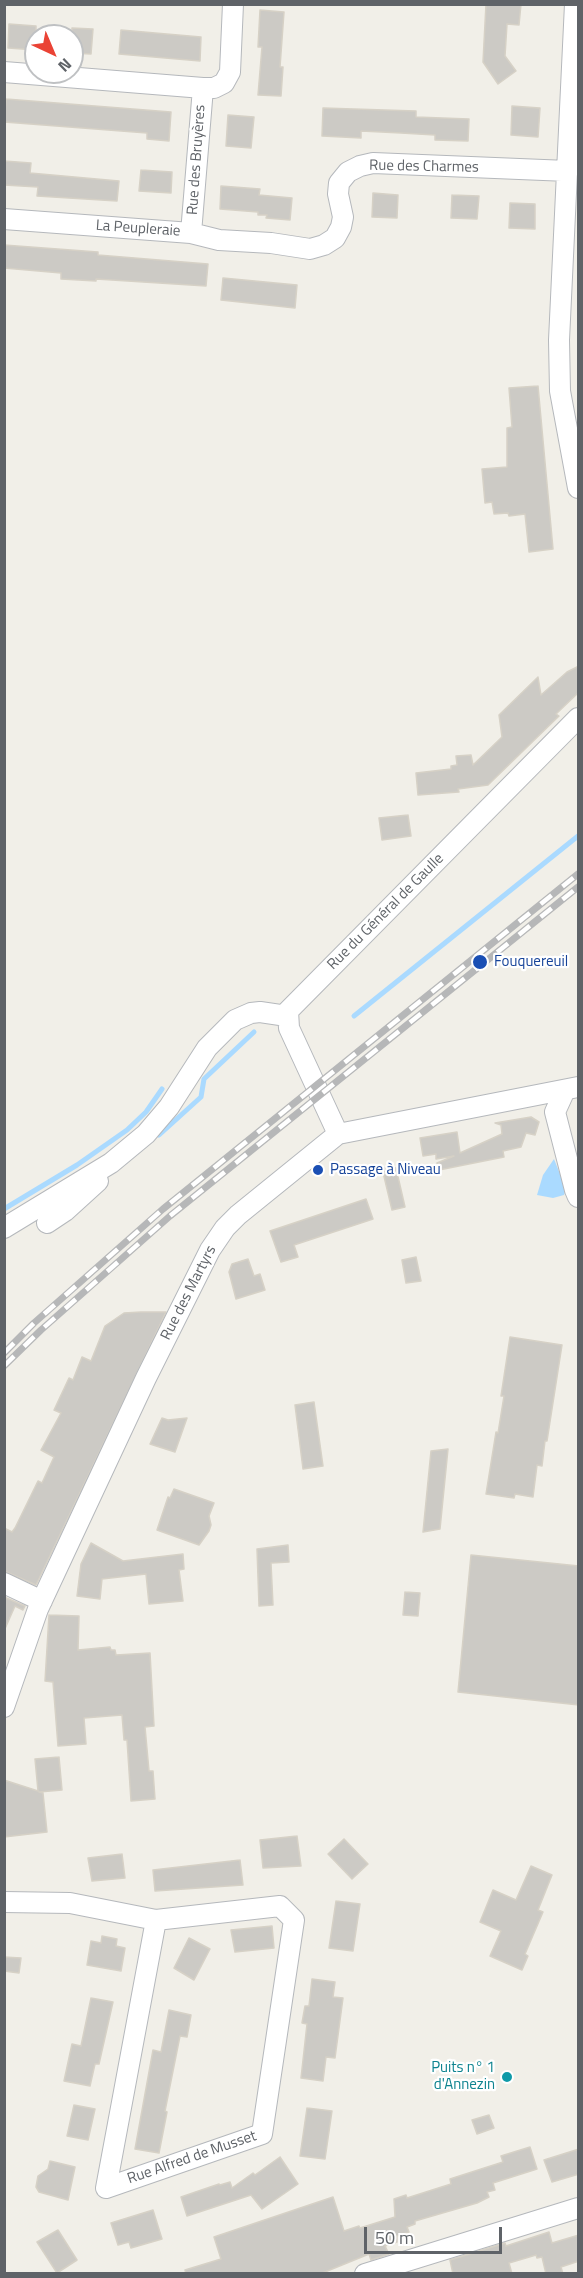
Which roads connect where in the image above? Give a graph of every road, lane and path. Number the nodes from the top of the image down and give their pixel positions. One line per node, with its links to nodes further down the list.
1 (233, 4): 4 (street, Rue des Bruyères)
2 (575, 4): 5 (street)
3 (4, 72): 4 (street, Rue des Bruyères)
4 (203, 88): 7 (street, Rue des Bruyères)
5 (568, 171): 8 (street, Rue des Charmes); 9 (street)
6 (4, 219): 7 (street, La Peupleraie)
7 (191, 233): 8 (street, La Peupleraie)
8 (271, 243)
9 (579, 488)
10 (579, 718): 11 (street, Rue du Général de Gaulle)
11 (287, 1017): 13 (street); 14 (street)
12 (572, 1089): 13 (street, Rue des Martyrs); 15 (street)
13 (338, 1134): 19 (street, Rue des Martyrs)
14 (123, 1153): 16 (street); 17 (street)
15 (579, 1197)
16 (47, 1223)
17 (4, 1228)
18 (4, 1583): 19 (street)
19 (42, 1601): 20 (street, Rue des Martyrs)
20 (12, 1662): 21 (street, Rue des Martyrs)
21 (4, 1707)
22 (4, 1902): 23 (street, Rue Alfred de Musset)
23 (156, 1920): 23 (street, Rue Alfred de Musset)
24 (579, 2208): 25 (street)
25 (365, 2274)

